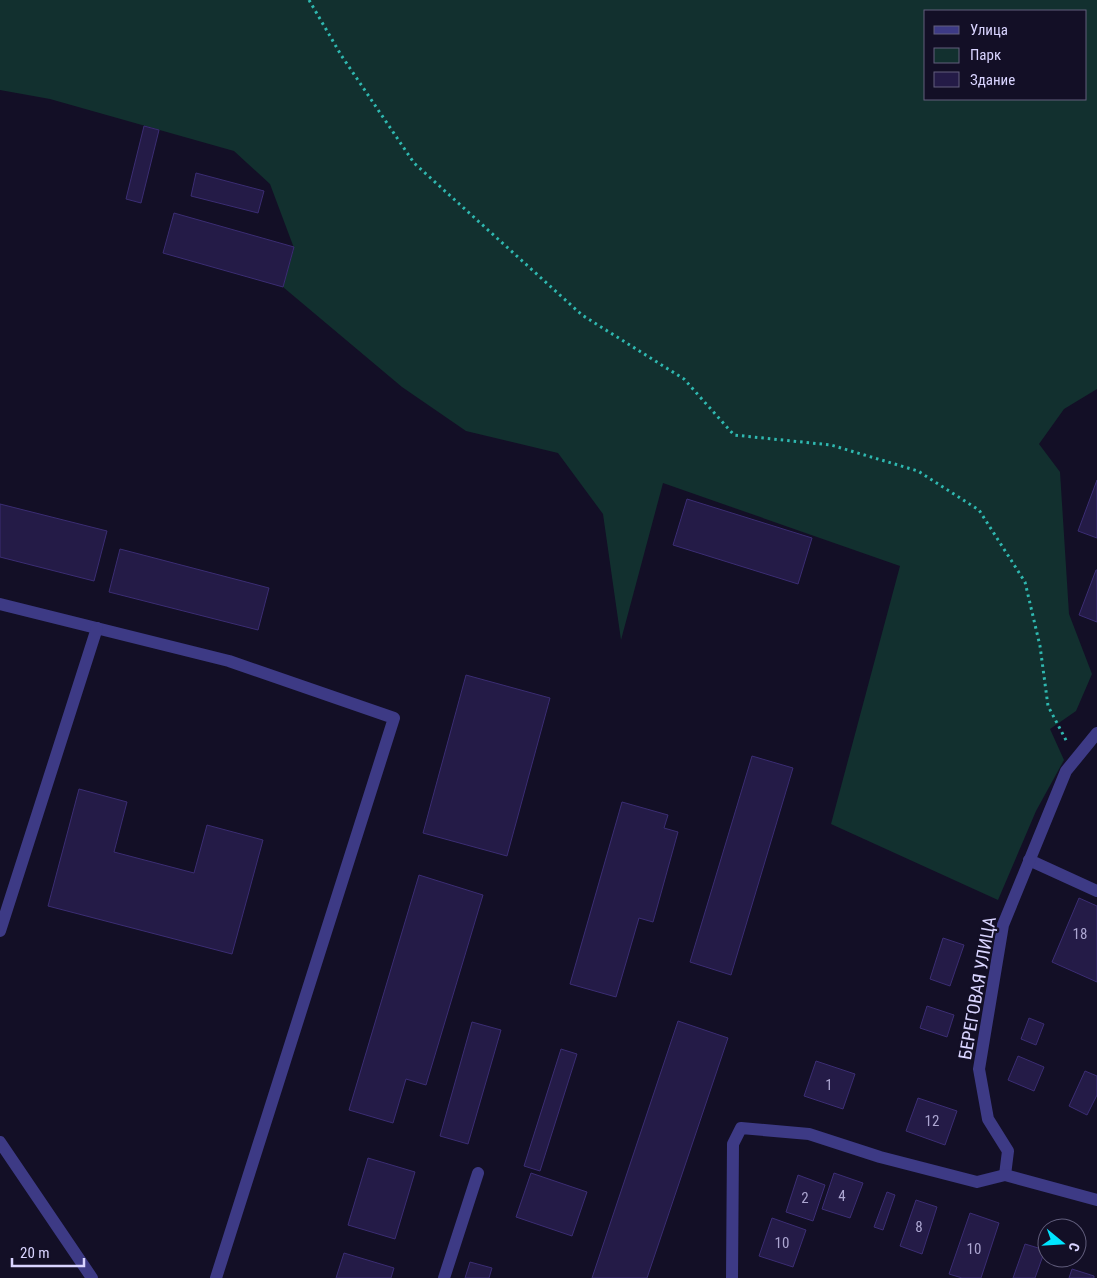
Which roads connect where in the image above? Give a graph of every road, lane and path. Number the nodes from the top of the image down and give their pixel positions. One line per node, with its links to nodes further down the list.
1 (309, 0): 5 (path)
2 (0, 604): 3 (street)
3 (97, 628): 8 (street); 14 (street)
4 (1097, 733): 5 (street, БЕРЕГОВАЯ УЛИЦА)
5 (1076, 759): 6 (street, БЕРЕГОВАЯ УЛИЦА)
6 (1030, 860): 7 (street); 11 (street, БЕРЕГОВАЯ УЛИЦА)
7 (1097, 891)
8 (0, 932)
9 (0, 1142): 13 (street)
10 (478, 1173): 15 (street)
11 (1005, 1175): 12 (street); 16 (street)
12 (1097, 1200)
13 (92, 1278)
14 (216, 1278)
15 (444, 1278)
16 (732, 1278)

